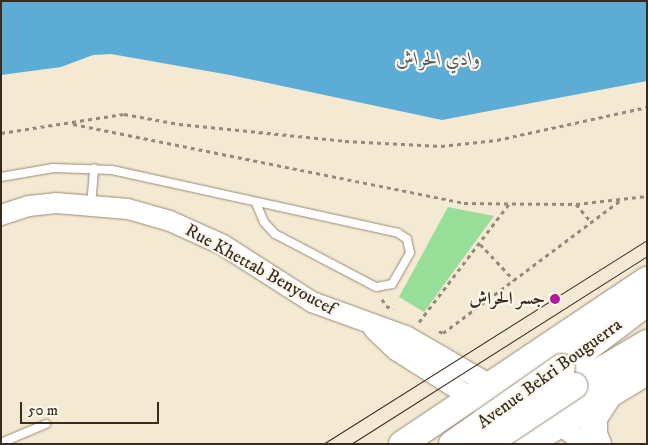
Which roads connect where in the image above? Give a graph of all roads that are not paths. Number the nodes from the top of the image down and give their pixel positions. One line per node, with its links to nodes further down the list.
1 (94, 168): 2 (lane); 3 (lane); 4 (lane)
2 (1, 177)
3 (256, 203): 3 (lane)
4 (91, 205): 5 (main road, Rue Khettab Benyoucef); 11 (main road, Rue Khettab Benyoucef)
5 (1, 215)
6 (640, 292): 9 (highway, Avenue Bekri Bouguerra); 11 (highway)
7 (647, 343): 9 (highway, Avenue Bekri Bouguerra)
8 (647, 372): 10 (highway)
9 (568, 377): 16 (highway, Avenue Bekri Bouguerra, bridge); 17 (highway, Avenue Bekri Bouguerra, bridge)
10 (612, 390): 13 (highway); 19 (highway)
11 (487, 391): 13 (highway); 15 (highway)
12 (46, 424): 14 (lane)
13 (544, 437): 18 (main road)
14 (1, 443)
15 (402, 444)
16 (452, 444)
17 (487, 444)
18 (587, 444)
19 (598, 444)

